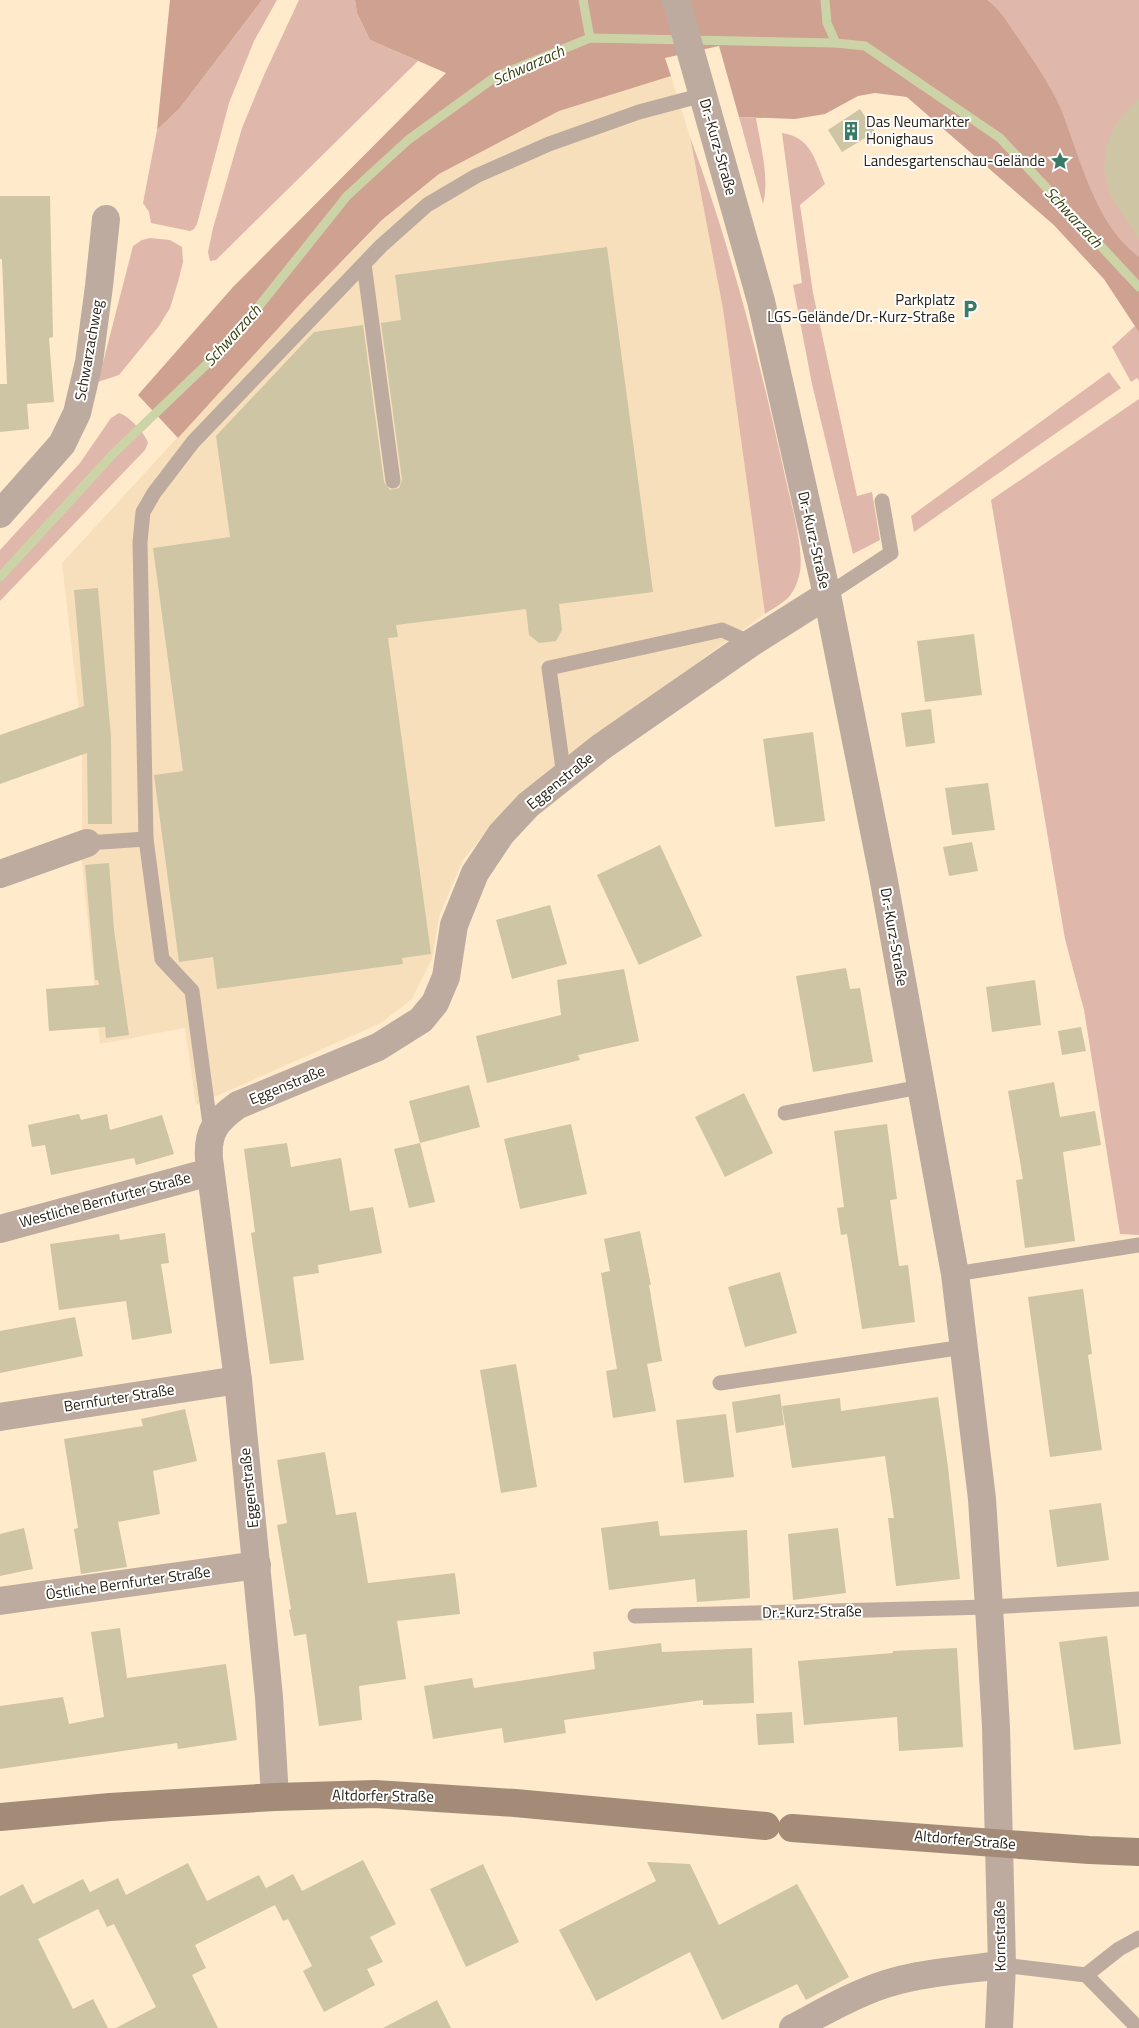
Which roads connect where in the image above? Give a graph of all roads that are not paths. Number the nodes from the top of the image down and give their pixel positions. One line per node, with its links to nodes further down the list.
1 (676, 0): 2 (street, Dr.-Kurz-Straße)
2 (703, 95): 4 (lane); 8 (street, Dr.-Kurz-Straße)
3 (106, 219): 7 (street, Schwarzachweg)
4 (364, 264): 5 (lane); 11 (lane)
5 (393, 481)
6 (882, 501): 8 (lane)
7 (0, 514)
8 (826, 595): 9 (street, Eggenstraße); 14 (street, Dr.-Kurz-Straße)
9 (751, 643): 10 (street, Eggenstraße); 10 (lane)
10 (564, 776): 16 (street, Eggenstraße)
11 (146, 839): 12 (lane); 16 (lane)
12 (87, 843): 13 (street)
13 (0, 874)
14 (920, 1087): 15 (lane); 20 (street, Dr.-Kurz-Straße)
15 (785, 1113)
16 (211, 1132): 17 (street, Eggenstraße)
17 (210, 1172): 18 (street, Westliche Bernfurter Straße); 22 (street, Eggenstraße)
18 (0, 1229)
19 (1139, 1245): 20 (lane)
20 (954, 1274): 21 (street, Dr.-Kurz-Straße)
21 (964, 1347): 23 (lane); 28 (street, Dr.-Kurz-Straße)
22 (238, 1380): 24 (street, Bernfurter Straße); 25 (street, Eggenstraße)
23 (720, 1383)
24 (0, 1417)
25 (256, 1565): 27 (street, Östliche Bernfurter Straße); 30 (street, Eggenstraße)
26 (1139, 1599): 28 (lane, Dr.-Kurz-Straße)
27 (0, 1601)
28 (989, 1607): 29 (lane, Dr.-Kurz-Straße); 32 (street, Dr.-Kurz-Straße)
29 (635, 1616)
30 (275, 1797): 31 (main road, Altdorfer Straße); 32 (main road, Altdorfer Straße)
31 (0, 1817)
32 (998, 1843): 33 (main road, Altdorfer Straße); 35 (street, Kornstraße)
33 (1139, 1852)
34 (1139, 1938): 36 (lane)
35 (1002, 1965): 36 (lane); 37 (street); 38 (street, Kornstraße)
36 (1086, 1975): 39 (lane)
37 (793, 2028)
38 (999, 2028)
39 (1138, 2028)

